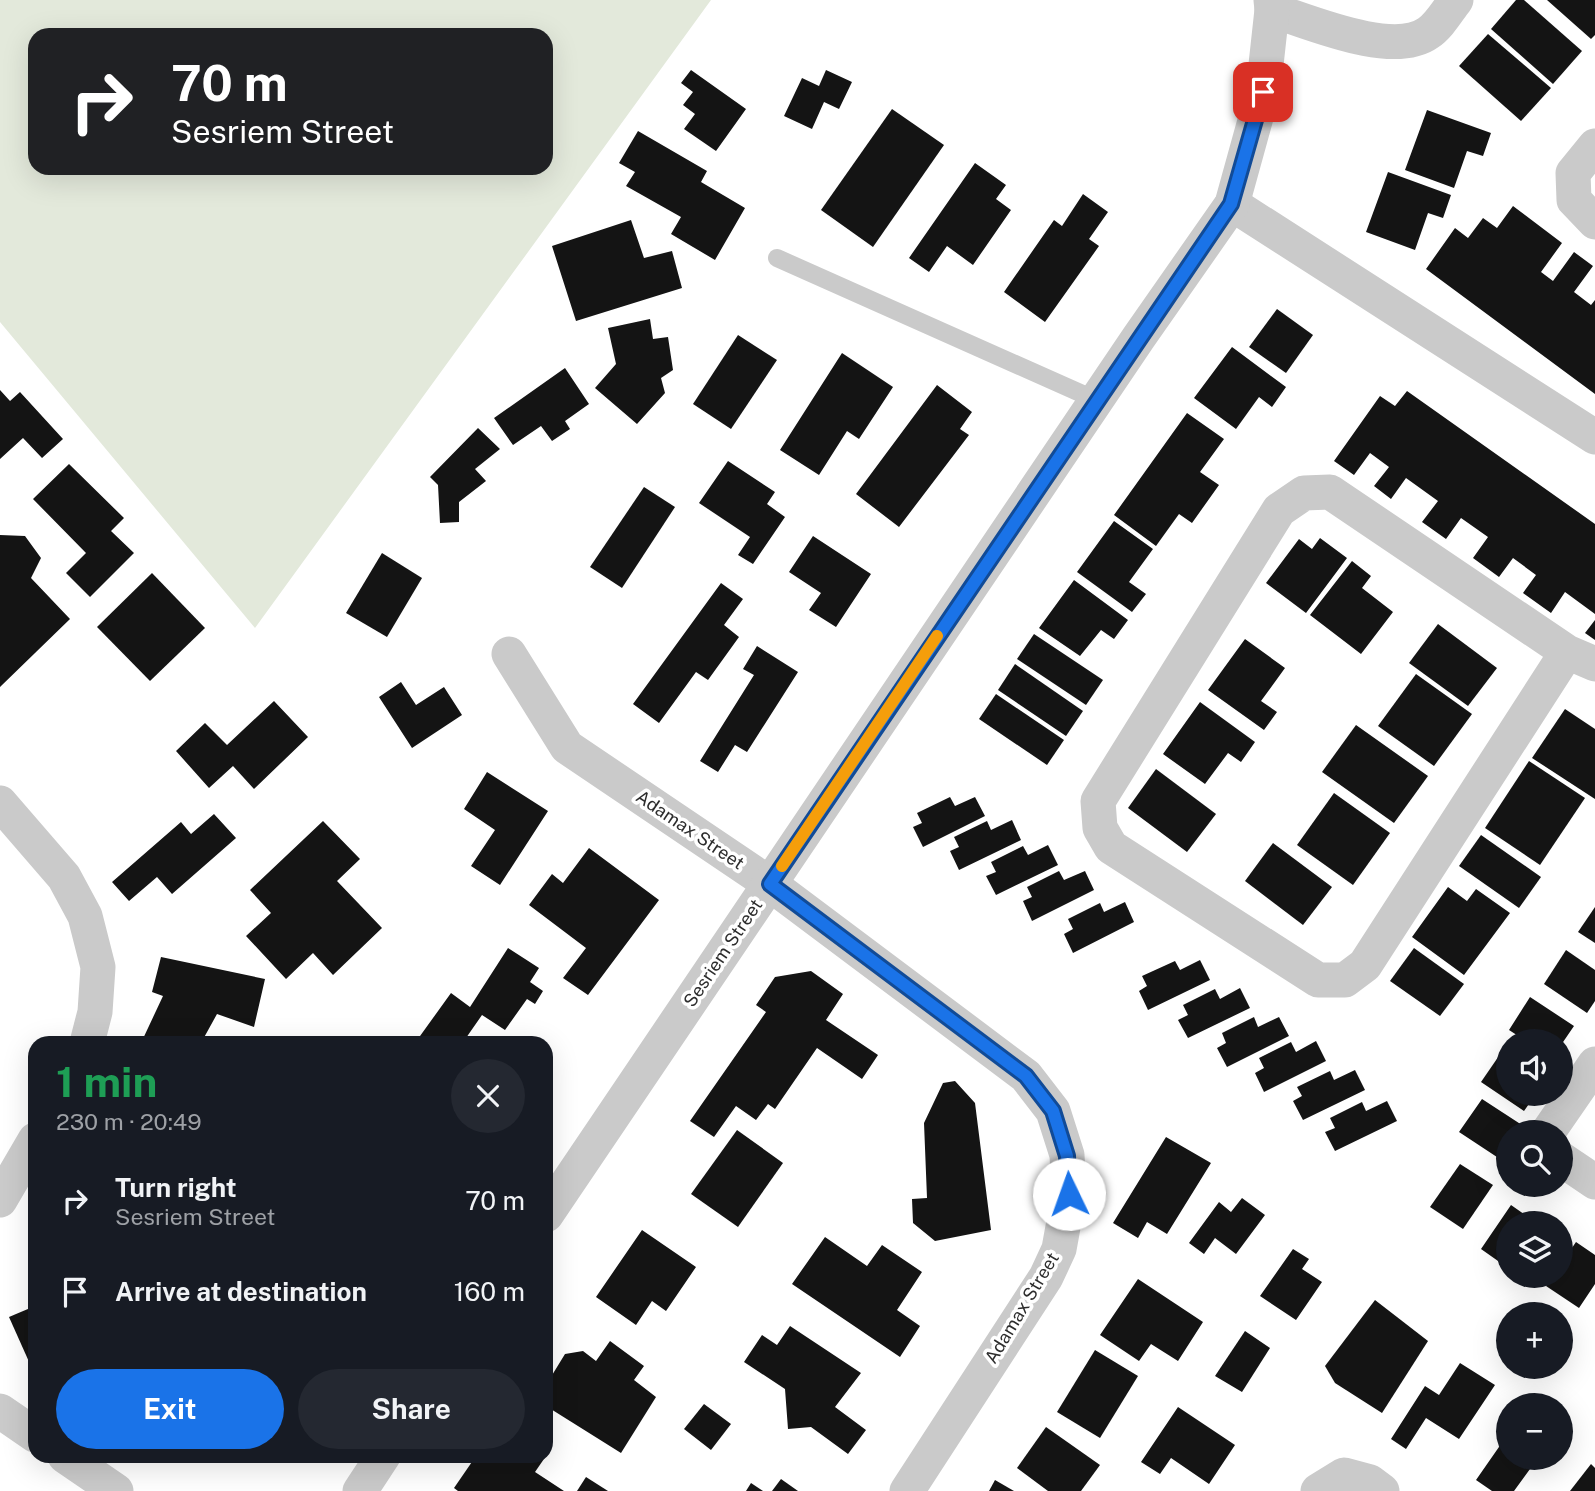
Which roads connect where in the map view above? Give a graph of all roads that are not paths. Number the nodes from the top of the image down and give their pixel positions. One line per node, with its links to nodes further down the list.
1 (1456, 0): 2 (street)
2 (1271, 5): 4 (street, Sesriem Street)
3 (1595, 146): 5 (street)
4 (1231, 204): 7 (street, Sesriem Street); 8 (street)
5 (1595, 222)
6 (776, 258): 7 (lane)
7 (1096, 400): 12 (street, Sesriem Street)
8 (1595, 437)
9 (509, 654): 12 (street, Adamax Street)
10 (1581, 658): 10 (street)
11 (0, 803): 13 (street)
12 (770, 884): 20 (street, Sesriem Street); 27 (street, Adamax Street)
13 (89, 1036)
14 (1595, 1064): 15 (street)
15 (1557, 1120)
16 (28, 1152): 19 (street)
17 (1573, 1167): 18 (street)
18 (1595, 1182)
19 (0, 1200)
20 (553, 1205)
21 (0, 1411): 22 (street)
22 (28, 1430)
23 (75, 1463): 25 (street)
24 (378, 1463): 26 (street)
25 (116, 1491)
26 (360, 1491)
27 (907, 1491)
28 (1318, 1491): 29 (street)
29 (1382, 1491)

